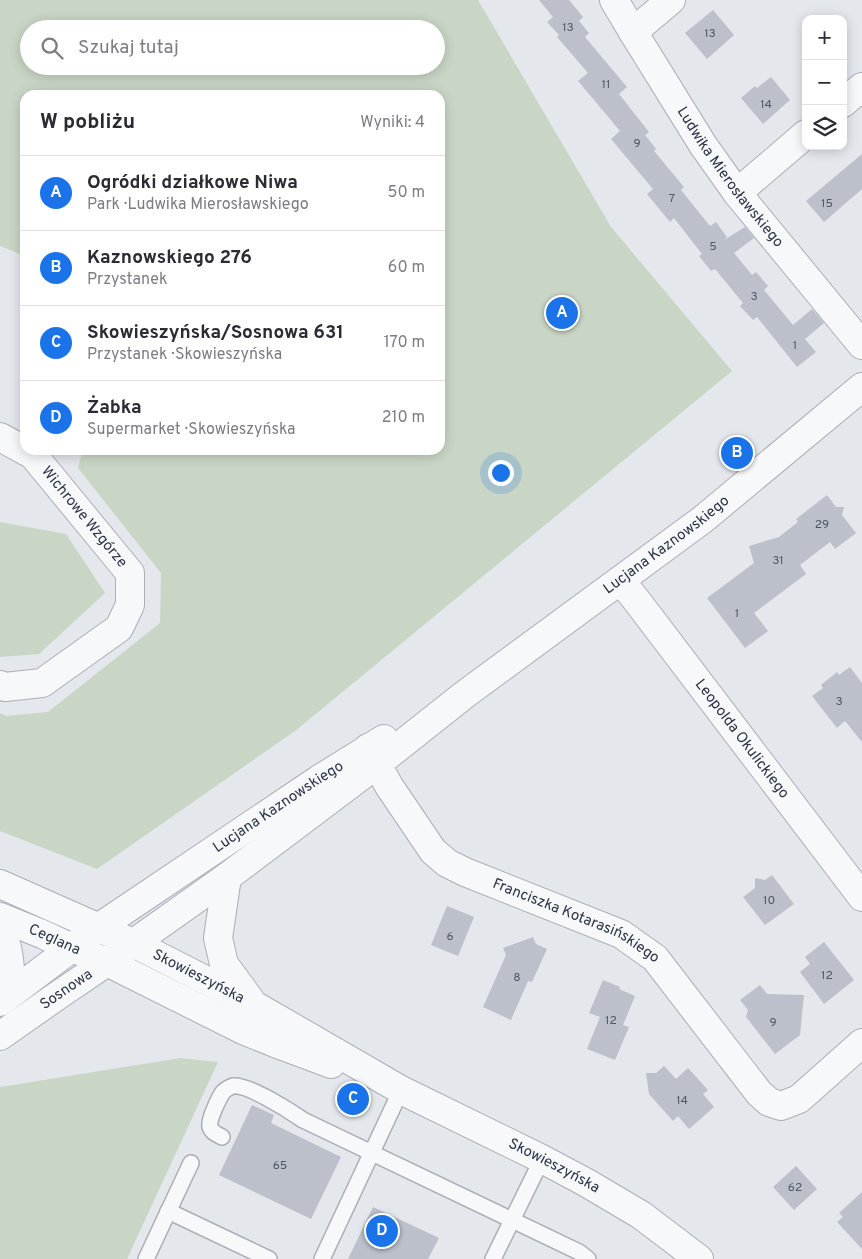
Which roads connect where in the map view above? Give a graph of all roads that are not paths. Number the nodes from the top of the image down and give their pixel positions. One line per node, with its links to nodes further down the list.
1 (614, 0): 3 (street, Ludwika Mierosławskiego)
2 (671, 0): 3 (street)
3 (633, 32): 7 (street, Ludwika Mierosławskiego)
4 (862, 87): 5 (street)
5 (847, 100)
6 (802, 137): 7 (street)
7 (737, 193): 8 (street, Ludwika Mierosławskiego)
8 (862, 345)
9 (862, 387): 13 (street, Lucjana Kaznowskiego)
10 (0, 437): 11 (street, Wichrowe Wzgórze)
11 (20, 448)
12 (33, 455): 14 (street, Wichrowe Wzgórze)
13 (621, 581): 15 (street, Lucjana Kaznowskiego); 18 (street, Leopolda Okulickiego)
14 (0, 685)
15 (372, 756): 16 (street, Lucjana Kaznowskiego); 20 (street, Lucjana Kaznowskiego); 28 (street, Franciszka Kotarasińskiego)
16 (227, 877): 22 (street, Lucjana Kaznowskiego); 26 (street)
17 (0, 884): 20 (street, Ceglana)
18 (862, 897)
19 (0, 917): 23 (street, Ceglana)
20 (98, 928): 22 (street, Skowieszyńska); 23 (street, Sosnowa)
21 (0, 930): 25 (street)
22 (133, 943): 24 (street, Sosnowa); 26 (street, Skowieszyńska)
23 (72, 948): 24 (street, Ceglana); 25 (street, Sosnowa)
24 (107, 962): 27 (street, Sosnowa); 29 (street, Skowieszyńska)
25 (2, 1001)
26 (254, 1004): 29 (street, Skowieszyńska)
27 (0, 1036)
28 (862, 1043)
29 (401, 1090): 31 (lane); 32 (street, Skowieszyńska)
30 (222, 1137): 31 (lane)
31 (372, 1153): 35 (lane); 38 (lane)
32 (542, 1160): 35 (lane); 41 (street, Skowieszyńska)
33 (191, 1163): 34 (lane)
34 (168, 1211): 36 (lane); 37 (lane)
35 (511, 1220): 39 (lane); 40 (lane)
36 (146, 1259)
37 (270, 1259)
38 (322, 1259)
39 (493, 1259)
40 (588, 1259)
41 (699, 1259)

